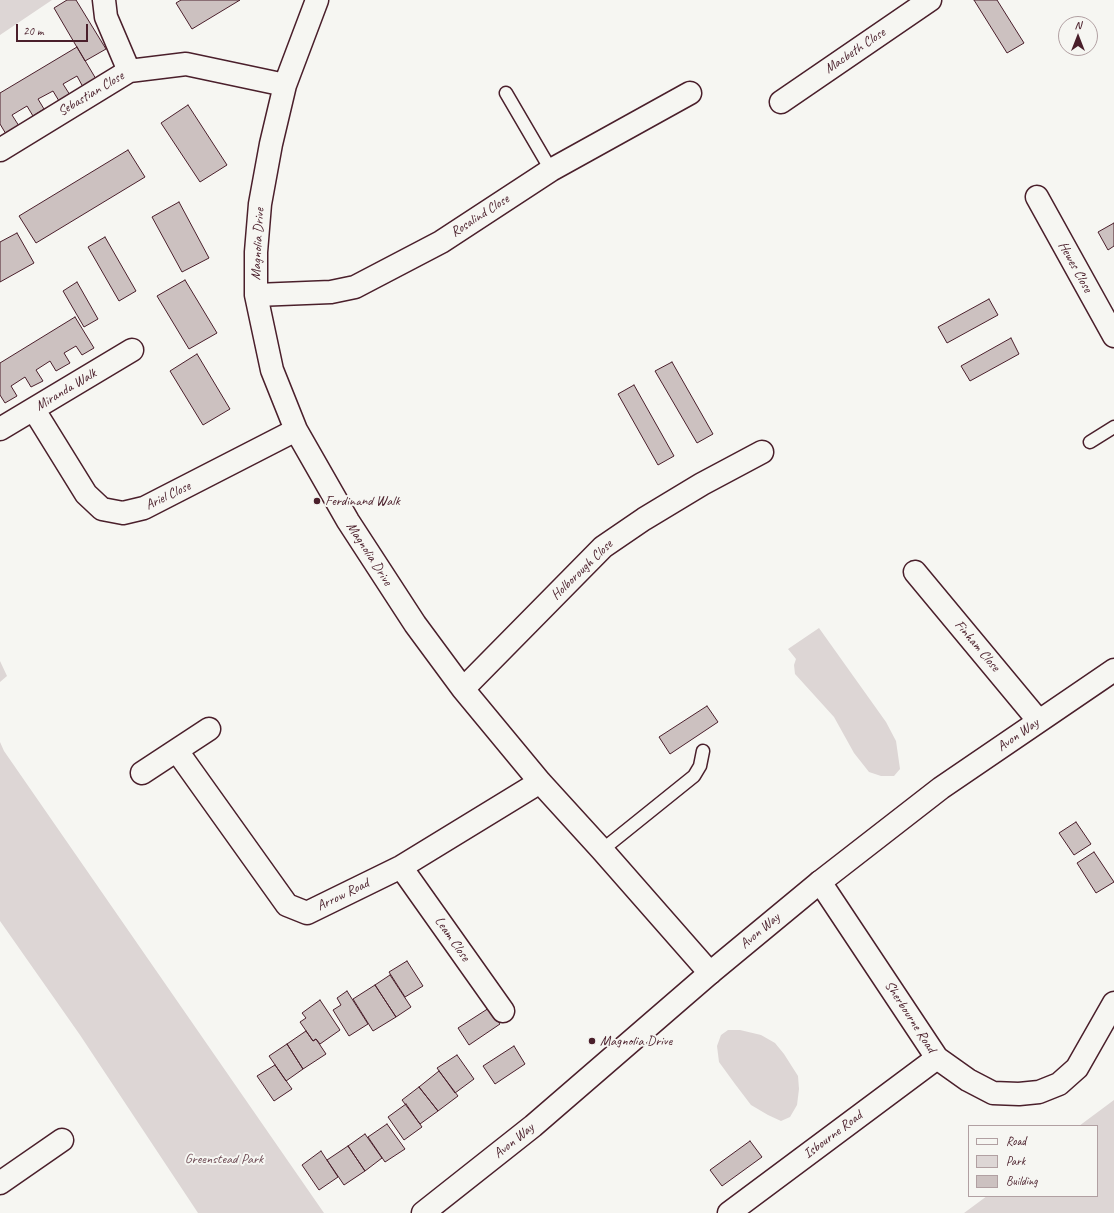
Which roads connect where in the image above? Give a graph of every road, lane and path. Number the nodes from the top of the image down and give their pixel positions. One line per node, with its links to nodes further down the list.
1 (104, 0): 4 (street)
2 (317, 0): 5 (street, Magnolia Drive)
3 (930, 0): 8 (street, Macbeth Close)
4 (129, 71): 5 (street, Sebastian Close); 9 (street, Sebastian Close)
5 (285, 85): 12 (street, Magnolia Drive)
6 (506, 93): 10 (lane)
7 (690, 93): 10 (street, Rosalind Close)
8 (781, 102)
9 (0, 150)
10 (551, 170): 12 (street, Rosalind Close)
11 (1037, 197): 13 (street, Hewes Close)
12 (256, 295): 18 (street, Magnolia Drive)
13 (1114, 336)
14 (132, 350): 15 (street, Miranda Walk)
15 (34, 410): 17 (street, Miranda Walk); 18 (street, Ariel Close)
16 (1114, 427): 19 (lane)
17 (0, 429)
18 (296, 430): 23 (street, Magnolia Drive)
19 (1090, 442)
20 (762, 452): 23 (street, Holborough Close)
21 (915, 572): 24 (street, Finham Close)
22 (1114, 670): 24 (street, Avon Way)
23 (463, 690): 29 (street, Magnolia Drive)
24 (1038, 720): 32 (street, Avon Way)
25 (209, 729): 26 (street)
26 (177, 751): 28 (street); 31 (street, Arrow Road)
27 (704, 751): 30 (lane)
28 (142, 773)
29 (540, 782): 30 (street, Magnolia Drive); 31 (street, Arrow Road)
30 (602, 850): 33 (street, Magnolia Drive)
31 (401, 867): 35 (street, Leam Close)
32 (820, 882): 33 (street, Avon Way); 36 (street, Sherbourne Road)
33 (710, 973): 39 (street, Avon Way)
34 (1114, 1004): 36 (street, Sherbourne Road)
35 (503, 1011)
36 (937, 1058): 40 (street, Isbourne Road)
37 (62, 1140): 38 (street)
38 (0, 1183)
39 (423, 1213)
40 (729, 1213)

